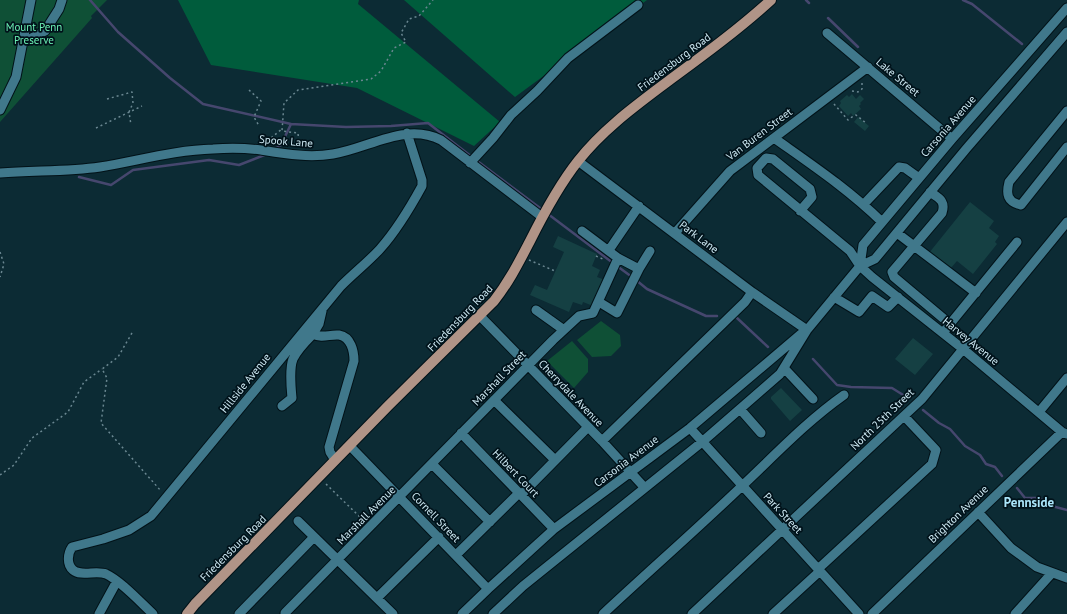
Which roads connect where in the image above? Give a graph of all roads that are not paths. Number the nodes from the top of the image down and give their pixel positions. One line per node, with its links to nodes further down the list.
1 (31, 0): 8 (street)
2 (62, 0): 8 (street)
3 (771, 0): 16 (main road, Friedensburg Road)
4 (638, 5): 17 (street)
5 (1067, 8): 14 (street, Carsonia Avenue)
6 (1067, 32): 20 (street, Carsonia Avenue)
7 (827, 33): 9 (street, Lake Street)
8 (22, 44): 10 (street)
9 (868, 67): 13 (street, Van Buren Street); 14 (street, Lake Street)
10 (0, 110)
11 (1067, 111): 15 (street)
12 (407, 133): 17 (street, Spook Lane); 18 (street, Spook Lane); 43 (street, Hillside Avenue)
13 (774, 138): 21 (street); 28 (street, Van Buren Street)
14 (952, 139): 19 (street, Carsonia Avenue)
15 (1067, 147)
16 (578, 161): 22 (street, Park Lane); 24 (main road, Friedensburg Road)
17 (470, 163): 24 (street, Spook Lane)
18 (0, 172)
19 (919, 178): 21 (street); 25 (street, Carsonia Avenue)
20 (930, 192): 29 (street, Carsonia Avenue); 31 (street)
21 (864, 204): 25 (street)
22 (639, 206): 28 (street, Park Lane); 32 (street)
23 (800, 211): 23 (street, Harvey Avenue); 35 (street, Harvey Avenue)
24 (542, 217): 44 (main road, Friedensburg Road)
25 (882, 222): 35 (street, Carsonia Avenue)
26 (1067, 222): 50 (street, North 25th Street)
27 (582, 231): 32 (street)
28 (675, 233): 37 (street, Park Lane)
29 (897, 233): 31 (street); 35 (street, Carsonia Avenue)
30 (1017, 242): 38 (street)
31 (915, 246): 38 (street); 45 (street)
32 (609, 250): 34 (street)
33 (650, 251): 36 (street)
34 (618, 258): 36 (street); 41 (street)
35 (860, 266): 39 (street, Carsonia Avenue); 40 (street, Harvey Avenue)
36 (639, 269): 41 (street)
37 (752, 292): 47 (street, Park Lane); 66 (street)
38 (976, 293): 45 (street)
39 (834, 297): 40 (street); 47 (street, Carsonia Avenue)
40 (898, 297): 48 (street, Harvey Avenue)
41 (599, 302): 46 (street, Marshall Street)
42 (536, 310): 46 (street)
43 (322, 311): 49 (street); 89 (street, Hillside Avenue)
44 (480, 316): 51 (street, Cherrydale Avenue); 68 (main road, Friedensburg Road)
45 (950, 324): 48 (street)
46 (564, 330): 51 (street, Marshall Street)
47 (807, 330): 52 (street, Carsonia Avenue); 62 (street, Carsonia Avenue)
48 (943, 333): 50 (street, Harvey Avenue)
49 (313, 334): 57 (street); 69 (street)
50 (963, 349): 59 (street, Harvey Avenue); 60 (street, North 25th Street)
51 (528, 365): 56 (street, Marshall Street); 61 (street, Cherrydale Avenue)
52 (784, 368): 55 (street); 58 (street, Carsonia Avenue)
53 (1067, 378): 59 (street)
54 (844, 395): 74 (street)
55 (813, 399)
56 (494, 400): 63 (street, Marshall Street); 70 (street)
57 (282, 406)
58 (740, 409): 64 (street); 67 (street, Carsonia Avenue)
59 (1039, 412): 65 (street, Harvey Avenue)
60 (904, 416): 81 (street, North 25th Street); 86 (street)
61 (588, 427): 66 (street, Cherrydale Avenue); 70 (street)
62 (690, 428): 67 (street, Park Street); 72 (street, Carsonia Avenue)
63 (461, 433): 71 (street, Marshall Avenue); 75 (street, Hilbert Court)
64 (761, 433)
65 (1064, 433): 77 (street, Brighton Avenue)
66 (602, 441): 72 (street, Cherrydale Avenue)
67 (702, 442): 73 (street, Carsonia Avenue); 74 (street, Park Street)
68 (350, 446): 69 (main road, Friedensburg Road); 76 (street, Cornell Street)
69 (335, 460): 95 (main road, Friedensburg Road)
70 (556, 460): 75 (street)
71 (432, 464): 76 (street, Marshall Avenue); 79 (street)
72 (631, 472): 73 (street, Cherrydale Avenue); 80 (street, Carsonia Avenue)
73 (644, 487): 99 (street, Carsonia Avenue)
74 (742, 487): 81 (street, Park Street); 100 (street)
75 (520, 494): 79 (street); 80 (street, Hilbert Court)
76 (400, 497): 83 (street, Cornell Street); 85 (street, Marshall Avenue)
77 (978, 512): 87 (street); 104 (street, Brighton Avenue)
78 (298, 521): 82 (street)
79 (490, 522): 84 (street)
80 (554, 529): 90 (street, Carsonia Avenue)
81 (782, 530): 86 (street, Park Street); 101 (street, North 25th Street)
82 (314, 537): 85 (street); 96 (street)
83 (439, 537): 84 (street, Cornell Street); 91 (street)
84 (456, 555): 90 (street, Cornell Street)
85 (338, 560): 91 (street); 92 (street, Marshall Avenue)
86 (819, 570): 102 (street); 103 (street, Park Street)
87 (1052, 573): 88 (street); 105 (street)
88 (1067, 578)
89 (117, 581): 93 (street); 94 (street)
90 (488, 589): 98 (street, Carsonia Avenue)
91 (377, 598): 97 (street)
92 (285, 613)
93 (99, 614)
94 (153, 614)
95 (187, 614)
96 (239, 614)
97 (393, 614)
98 (462, 614)
99 (493, 614)
100 (603, 614)
101 (692, 614)
102 (773, 614)
103 (859, 614)
104 (872, 614)
105 (1015, 614)

